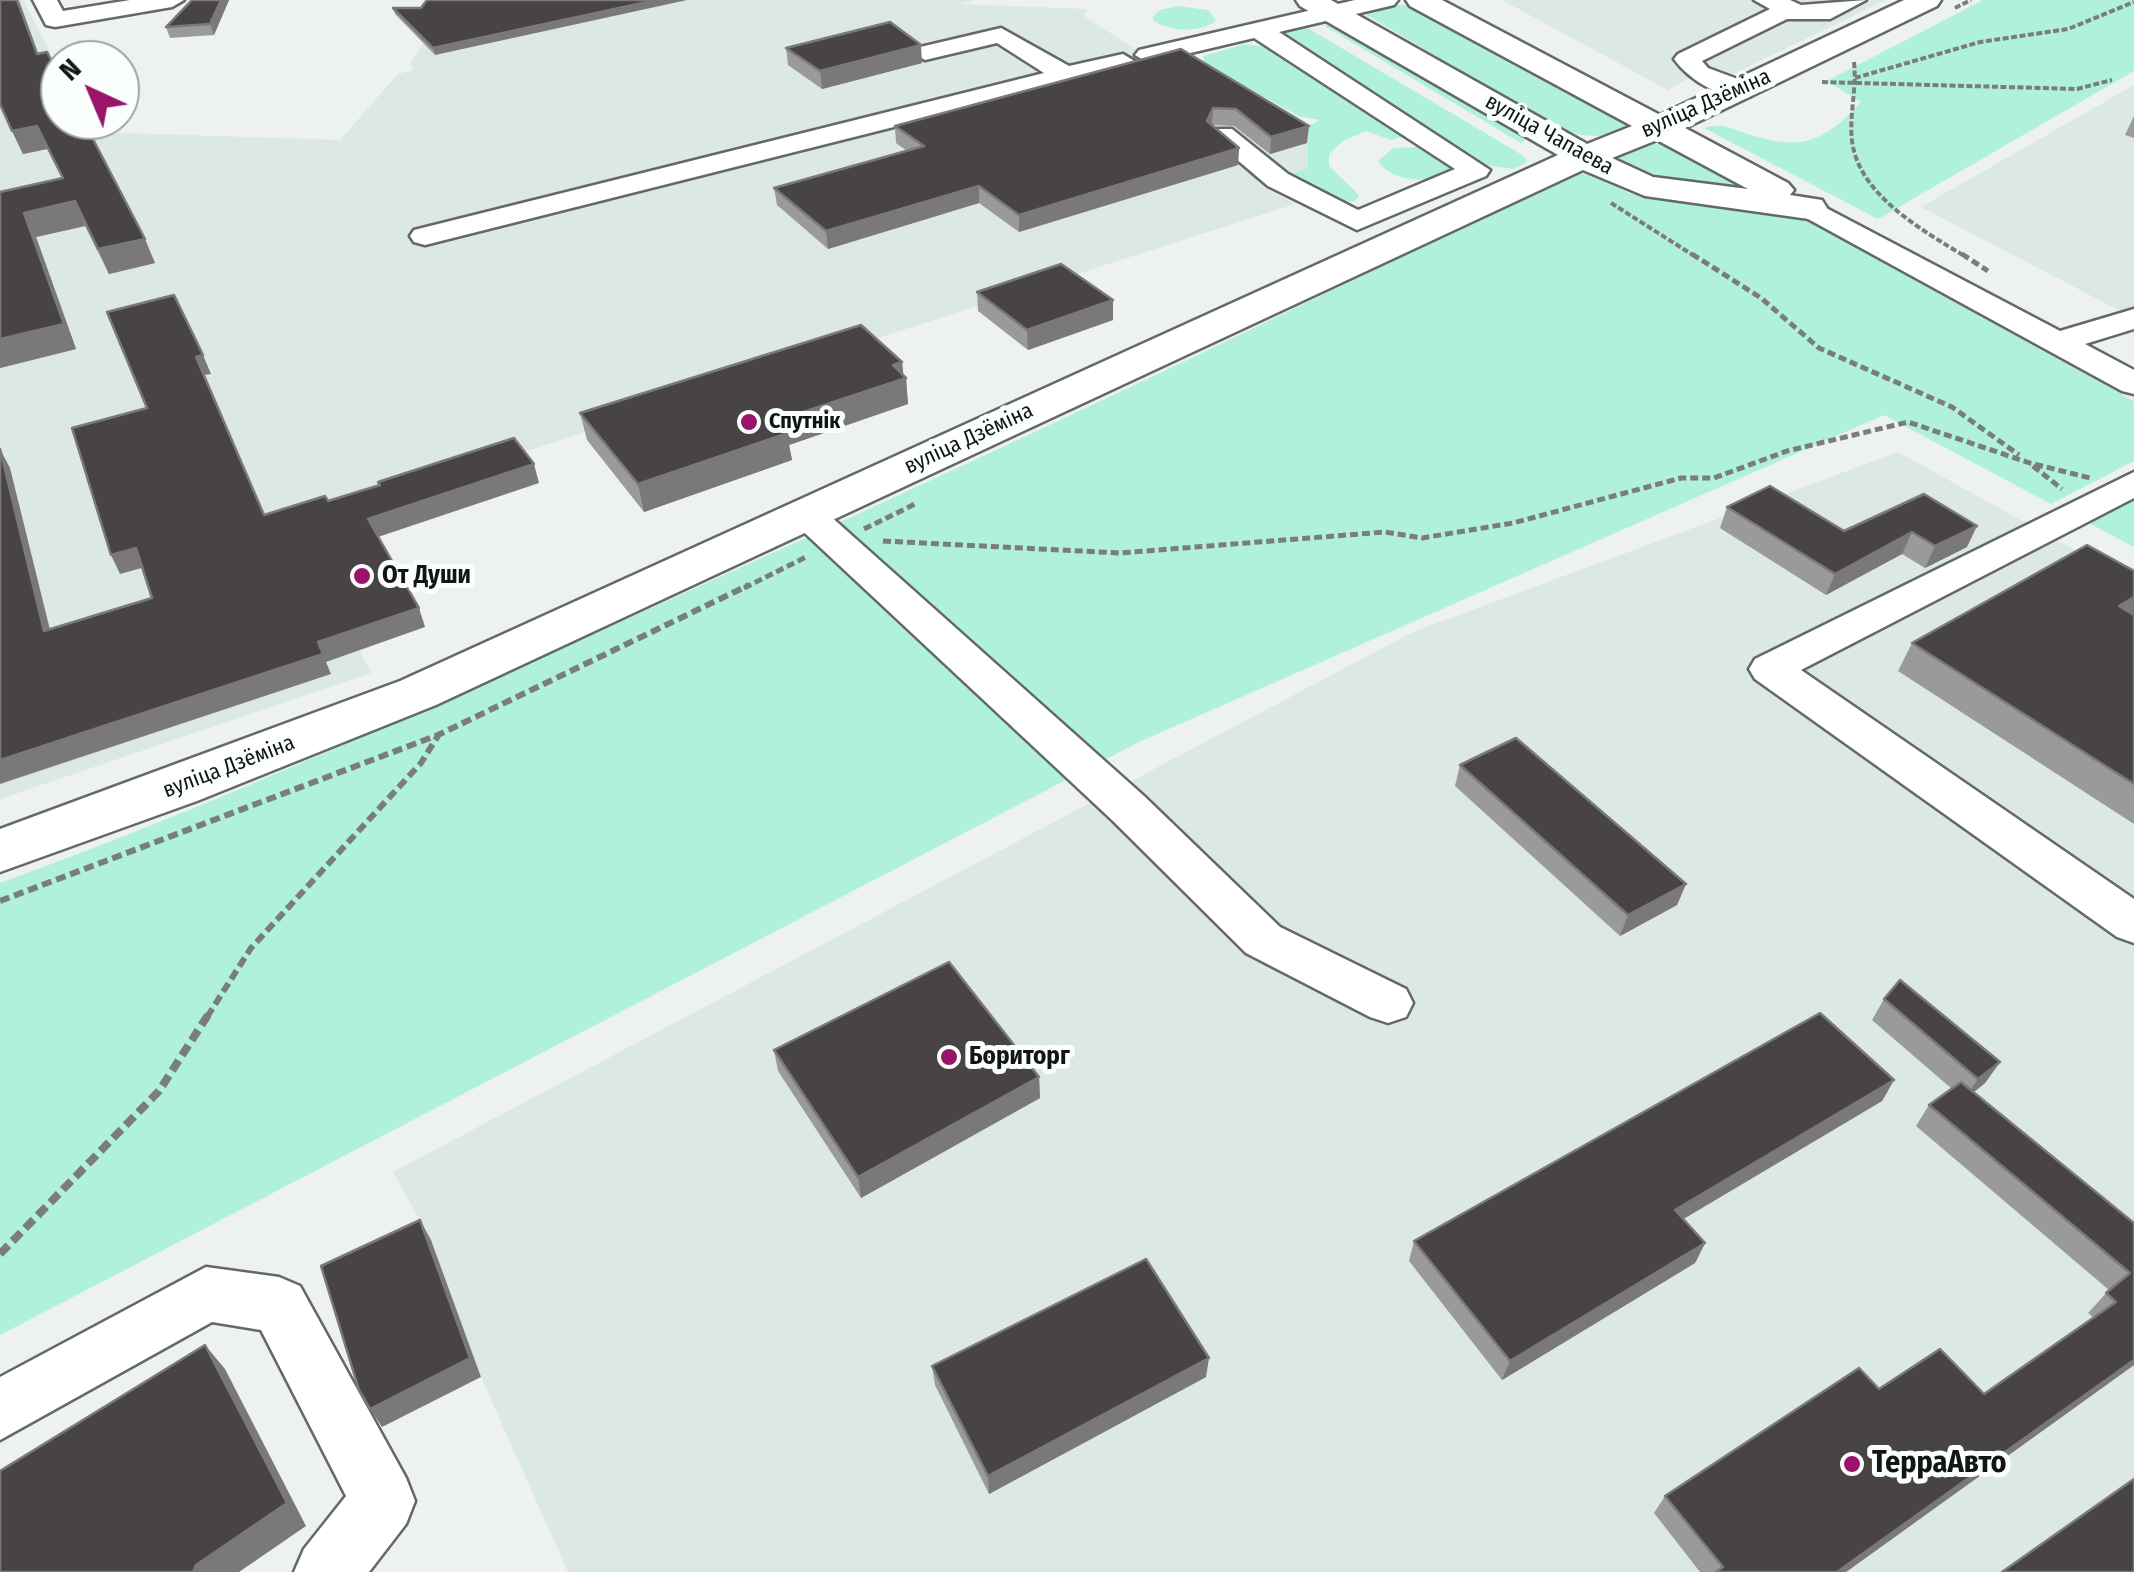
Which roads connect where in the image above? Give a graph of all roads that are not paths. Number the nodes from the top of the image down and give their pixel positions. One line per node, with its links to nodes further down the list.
1 (44, 0): 2 (street)
2 (172, 0)
3 (1386, 0): 7 (street)
4 (1420, 0): 15 (main road, вуліца Чапаева)
5 (1854, 0): 8 (street)
6 (1926, 0): 14 (main road, вуліца Дзёміна)
7 (1320, 6): 9 (street); 17 (main road, вуліца Чапаева)
8 (1775, 6): 14 (street)
9 (1257, 29): 11 (street); 19 (street)
10 (925, 53): 13 (street)
11 (1148, 55)
12 (1122, 62): 13 (street)
13 (1065, 76): 20 (street)
14 (1742, 90): 15 (main road, вуліца Дзёміна)
15 (1658, 126): 17 (main road, вуліца Дзёміна); 18 (main road, вуліца Чапаева)
16 (1222, 135): 19 (street)
17 (1584, 156): 18 (main road, вуліца Чапаева); 21 (main road, вуліца Дзёміна)
18 (1810, 208): 23 (street, вуліца Чапаева)
19 (1357, 221): 21 (street)
20 (425, 236)
21 (1395, 243): 26 (main road, вуліца Дзёміна)
22 (2134, 320): 23 (street)
23 (2056, 342): 24 (street, вуліца Чапаева)
24 (2134, 384)
25 (2130, 486): 28 (street)
26 (823, 527): 27 (main road, вуліца Дзёміна); 29 (street)
27 (0, 851)
28 (2134, 924)
29 (1388, 1003)
30 (0, 1410): 31 (street)
31 (327, 1572)

